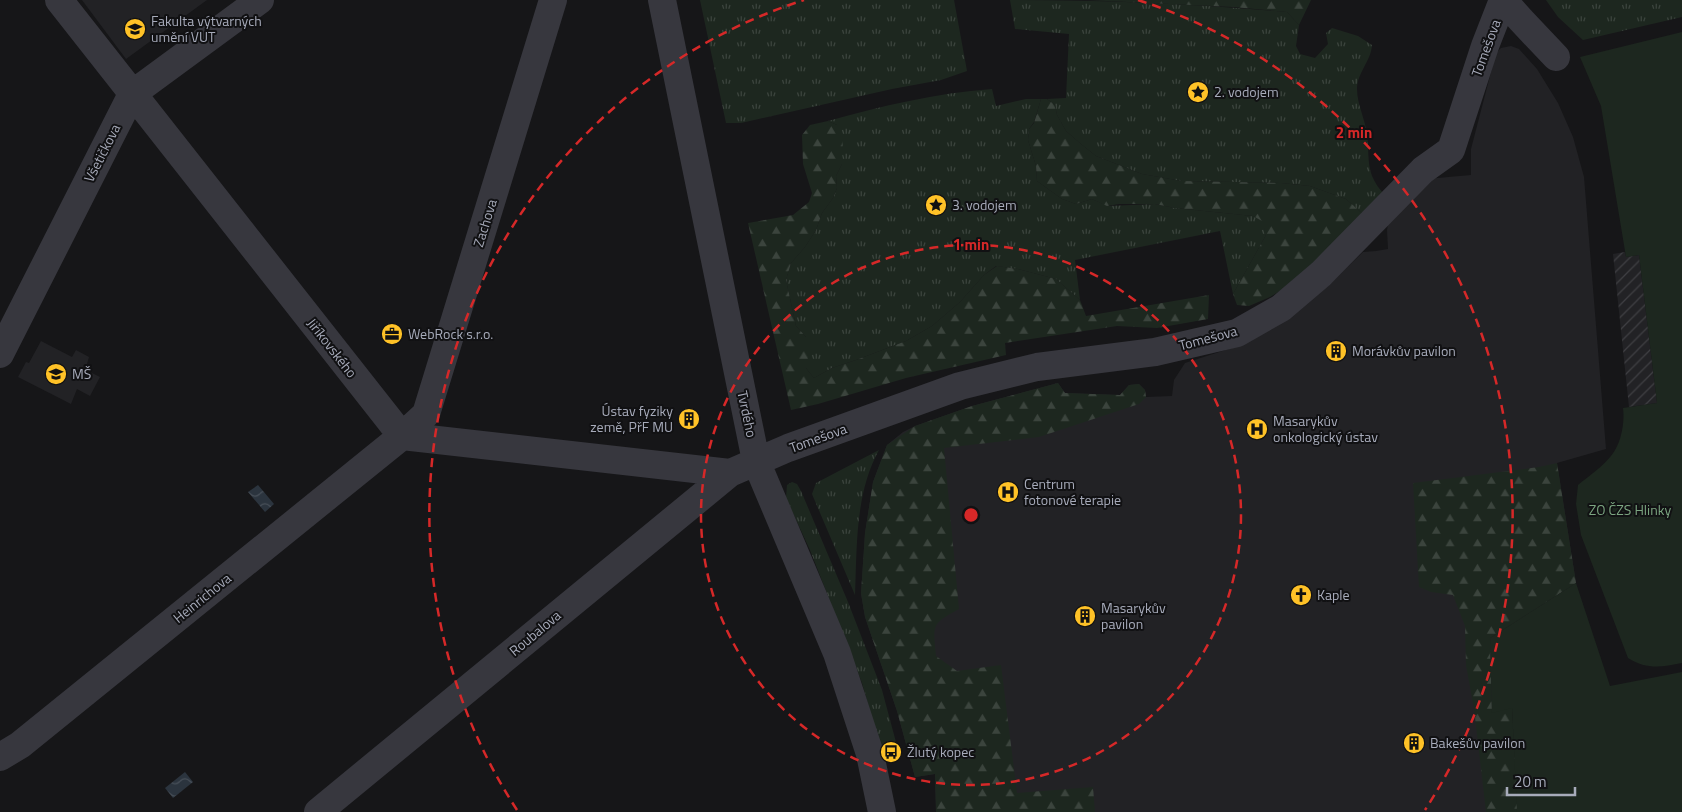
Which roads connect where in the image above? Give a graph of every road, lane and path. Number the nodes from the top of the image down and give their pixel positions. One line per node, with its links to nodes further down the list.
1 (59, 0): 7 (street, Jiříkovského)
2 (260, 0): 7 (street, Všetičkova)
3 (553, 0): 9 (street, Zachova)
4 (662, 0): 10 (street, Tvrdého)
5 (1503, 0): 6 (street, Tomešova); 10 (street, Tomešova)
6 (1556, 57)
7 (132, 94): 8 (street, Všetičkova); 9 (street, Jiříkovského)
8 (0, 354)
9 (402, 436): 11 (street); 12 (street, Heinrichova)
10 (756, 461): 11 (street, Roubalova); 14 (street, Tvrdého)
11 (730, 473): 13 (street, Roubalova)
12 (0, 757)
13 (318, 812)
14 (882, 812)

